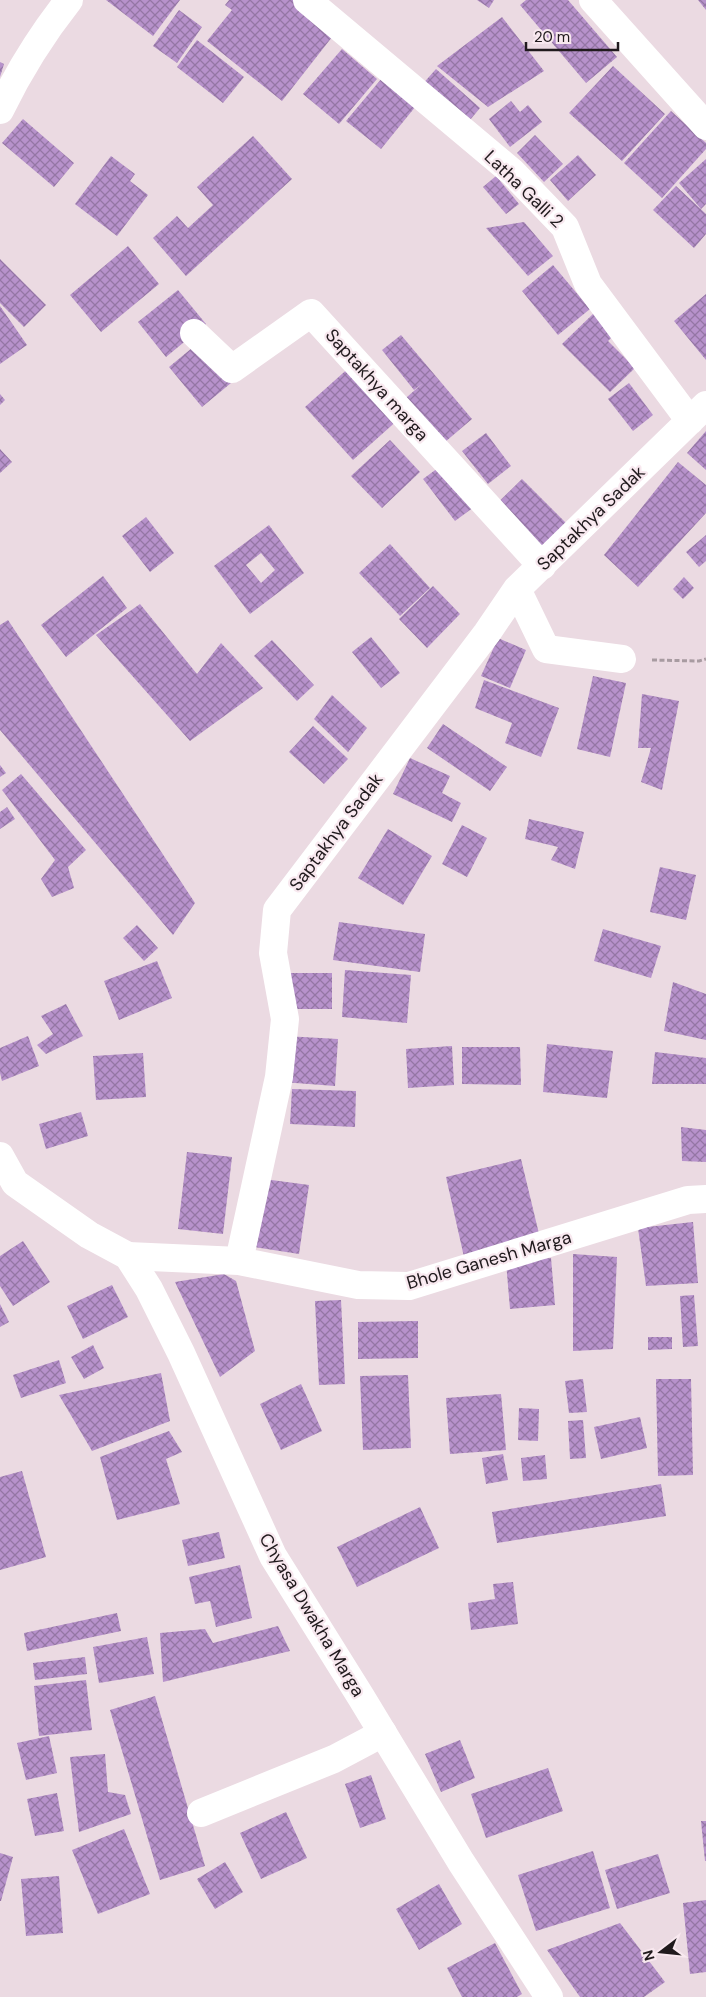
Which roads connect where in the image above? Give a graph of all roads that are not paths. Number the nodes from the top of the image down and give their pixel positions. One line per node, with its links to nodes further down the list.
1 (69, 0): 4 (street)
2 (307, 0): 7 (street, Latha Galli 2)
3 (593, 0): 5 (street)
4 (0, 110)
5 (706, 126)
6 (194, 333): 8 (street, Saptakhya marga)
7 (698, 413): 8 (street, Saptakhya Sadak)
8 (542, 566): 9 (street, Saptakhya Sadak)
9 (517, 589): 10 (street); 14 (street, Saptakhya Sadak)
10 (622, 659)
11 (0, 1156): 13 (street, Chyasa Dwakha Marga)
12 (706, 1199): 14 (street, Bhole Ganesh Marga)
13 (128, 1256): 14 (street); 15 (street, Chyasa Dwakha Marga)
14 (240, 1261)
15 (383, 1733): 16 (street); 17 (street, Chyasa Dwakha Marga)
16 (201, 1813)
17 (549, 1997)

